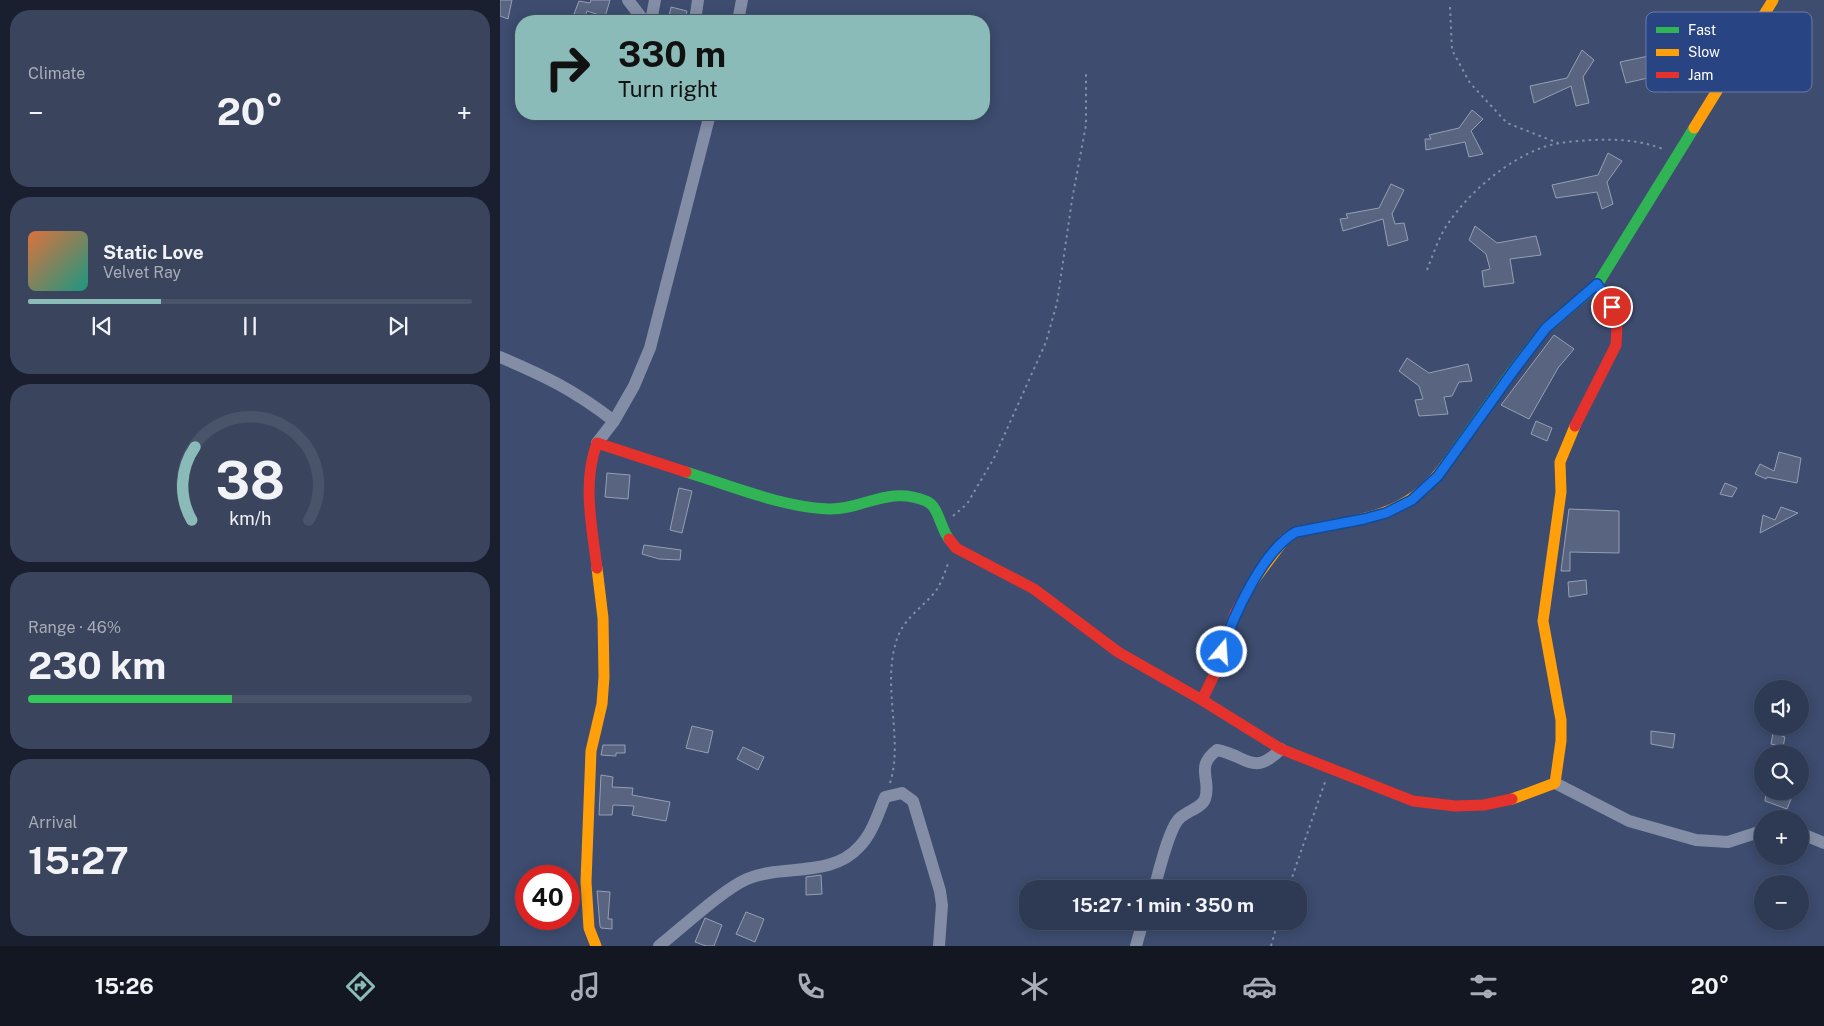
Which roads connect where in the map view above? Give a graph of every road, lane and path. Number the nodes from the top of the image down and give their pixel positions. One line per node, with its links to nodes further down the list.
1 (628, 0): 8 (street)
2 (655, 0): 9 (street)
3 (698, 0): 10 (street)
4 (742, 0): 11 (street)
5 (1773, 0): 7 (street)
6 (1450, 7): 15 (path)
7 (1766, 12)
8 (639, 15)
9 (652, 15)
10 (696, 15)
11 (739, 15)
12 (1086, 73): 22 (path)
13 (1716, 92): 16 (street)
14 (708, 120): 20 (street)
15 (1558, 143): 16 (path); 17 (path)
16 (1677, 154): 18 (street)
17 (1427, 270)
18 (1597, 284): 24 (street); 27 (street)
19 (500, 357): 20 (street)
20 (614, 421): 21 (street)
21 (597, 443): 22 (street); 36 (street)
22 (942, 526): 23 (street)
23 (956, 548): 24 (street); 28 (path)
24 (1202, 700): 25 (street)
25 (1281, 749): 26 (street); 32 (street)
26 (1331, 771): 27 (street); 33 (path)
27 (1555, 783): 29 (street)
28 (886, 797): 37 (street); 38 (street)
29 (1754, 834)
30 (1809, 837): 31 (street)
31 (1824, 843)
32 (1157, 880)
33 (1291, 880)
34 (1140, 930): 39 (street)
35 (1275, 930): 40 (path)
36 (596, 946)
37 (659, 946)
38 (939, 946)
39 (1136, 946)
40 (1271, 946)

